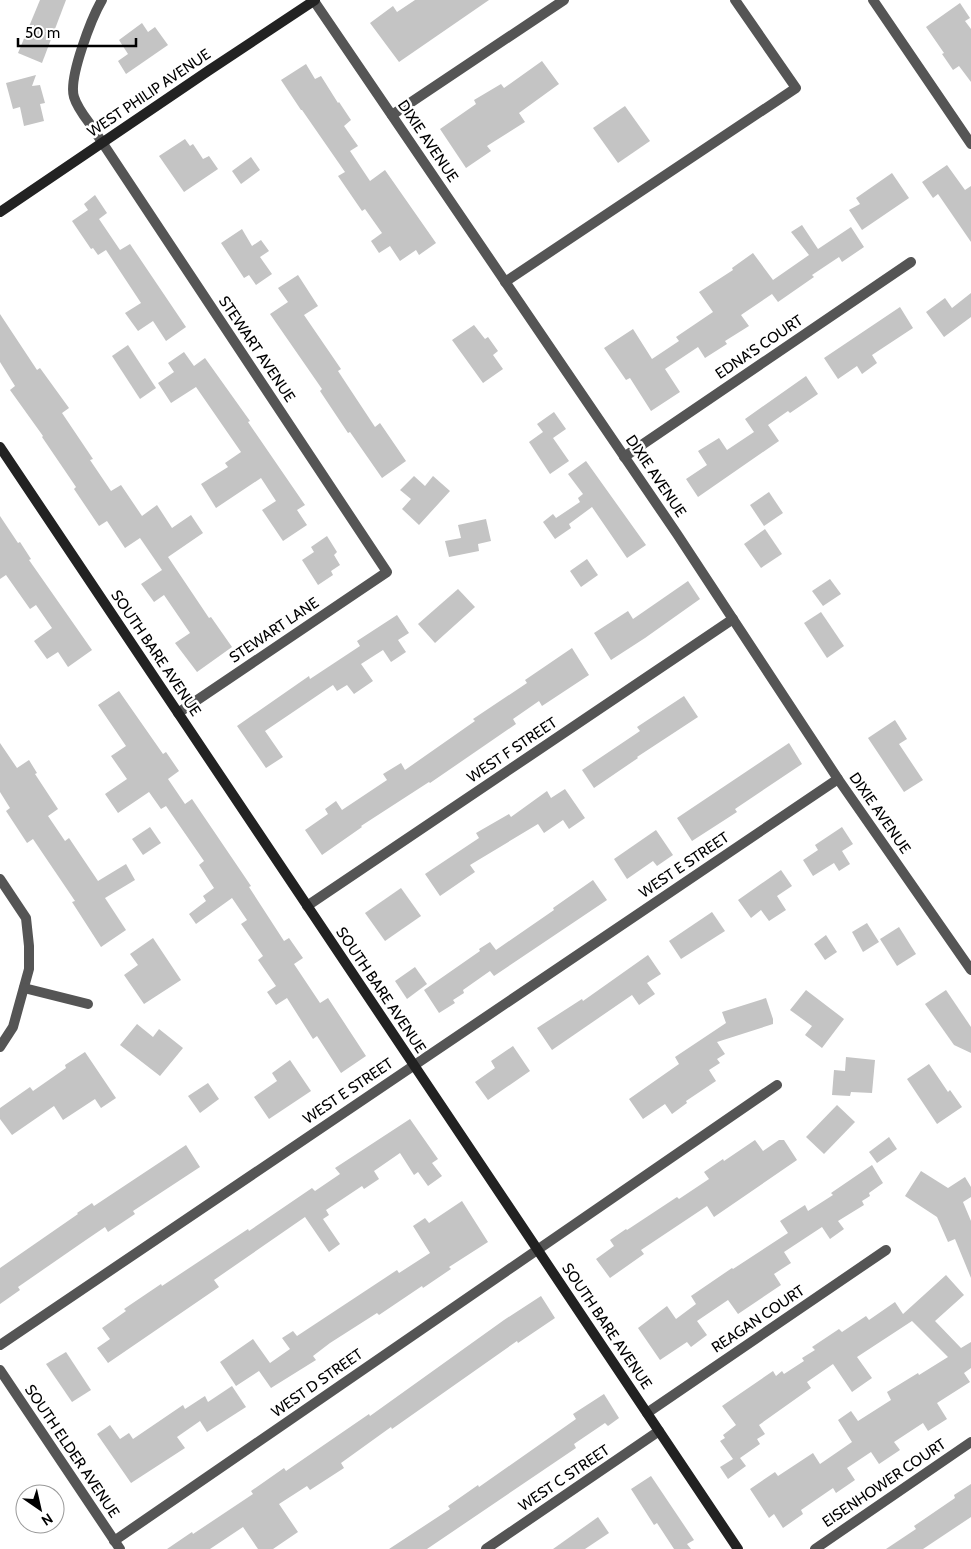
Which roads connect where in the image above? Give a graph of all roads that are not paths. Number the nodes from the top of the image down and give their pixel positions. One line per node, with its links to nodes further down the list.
1 (102, 0): 7 (street, STEWART AVENUE)
2 (314, 0): 6 (street, DIXIE AVENUE); 7 (street, WEST PHILIP AVENUE)
3 (564, 0): 6 (street)
4 (735, 0): 11 (street)
5 (873, 0): 8 (street)
6 (392, 115): 11 (street, DIXIE AVENUE)
7 (102, 143): 9 (street, WEST PHILIP AVENUE); 14 (street, STEWART AVENUE)
8 (971, 144)
9 (0, 212)
10 (911, 262): 13 (street, EDNA'S COURT)
11 (506, 282): 13 (street, DIXIE AVENUE)
12 (0, 448): 16 (street, SOUTH BARE AVENUE)
13 (624, 457): 15 (street, DIXIE AVENUE)
14 (388, 572): 16 (street, STEWART LANE)
15 (733, 619): 17 (street, DIXIE AVENUE); 19 (street, WEST F STREET)
16 (178, 713): 19 (street, SOUTH BARE AVENUE)
17 (838, 779): 20 (street, DIXIE AVENUE); 24 (street, WEST E STREET)
18 (0, 879): 21 (street)
19 (307, 906): 24 (street, SOUTH BARE AVENUE)
20 (971, 970)
21 (24, 988): 22 (street); 23 (street)
22 (88, 1004)
23 (0, 1047)
24 (413, 1065): 26 (street, SOUTH BARE AVENUE); 28 (street, WEST E STREET)
25 (776, 1085): 26 (street, WEST D STREET)
26 (537, 1250): 30 (street, SOUTH BARE AVENUE); 33 (street, WEST D STREET)
27 (886, 1250): 30 (street, REAGAN COURT)
28 (0, 1345)
29 (0, 1370): 33 (street, SOUTH ELDER AVENUE)
30 (647, 1413): 31 (street, SOUTH BARE AVENUE)
31 (659, 1431): 34 (street, WEST C STREET); 35 (street, SOUTH BARE AVENUE)
32 (971, 1442): 36 (street, EISENHOWER COURT)
33 (117, 1545)
34 (486, 1549)
35 (738, 1549)
36 (815, 1549)

